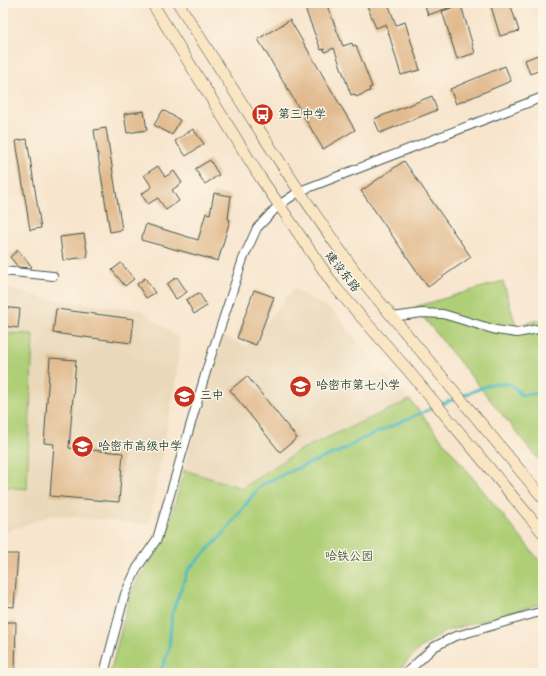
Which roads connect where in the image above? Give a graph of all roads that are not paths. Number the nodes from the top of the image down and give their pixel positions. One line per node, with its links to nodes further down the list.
1 (152, 3): 5 (main road, 建设东路)
2 (178, 3): 4 (main road, 建设东路)
3 (543, 97): 4 (street)
4 (300, 191): 5 (street); 8 (main road, 建设东路)
5 (279, 205): 11 (main road, 建设东路); 13 (street)
6 (3, 271): 7 (street)
7 (53, 276)
8 (392, 317): 9 (street); 10 (main road, 建设东路)
9 (543, 328)
10 (543, 498)
11 (543, 533)
12 (543, 611): 14 (street)
13 (104, 673)
14 (406, 673)

